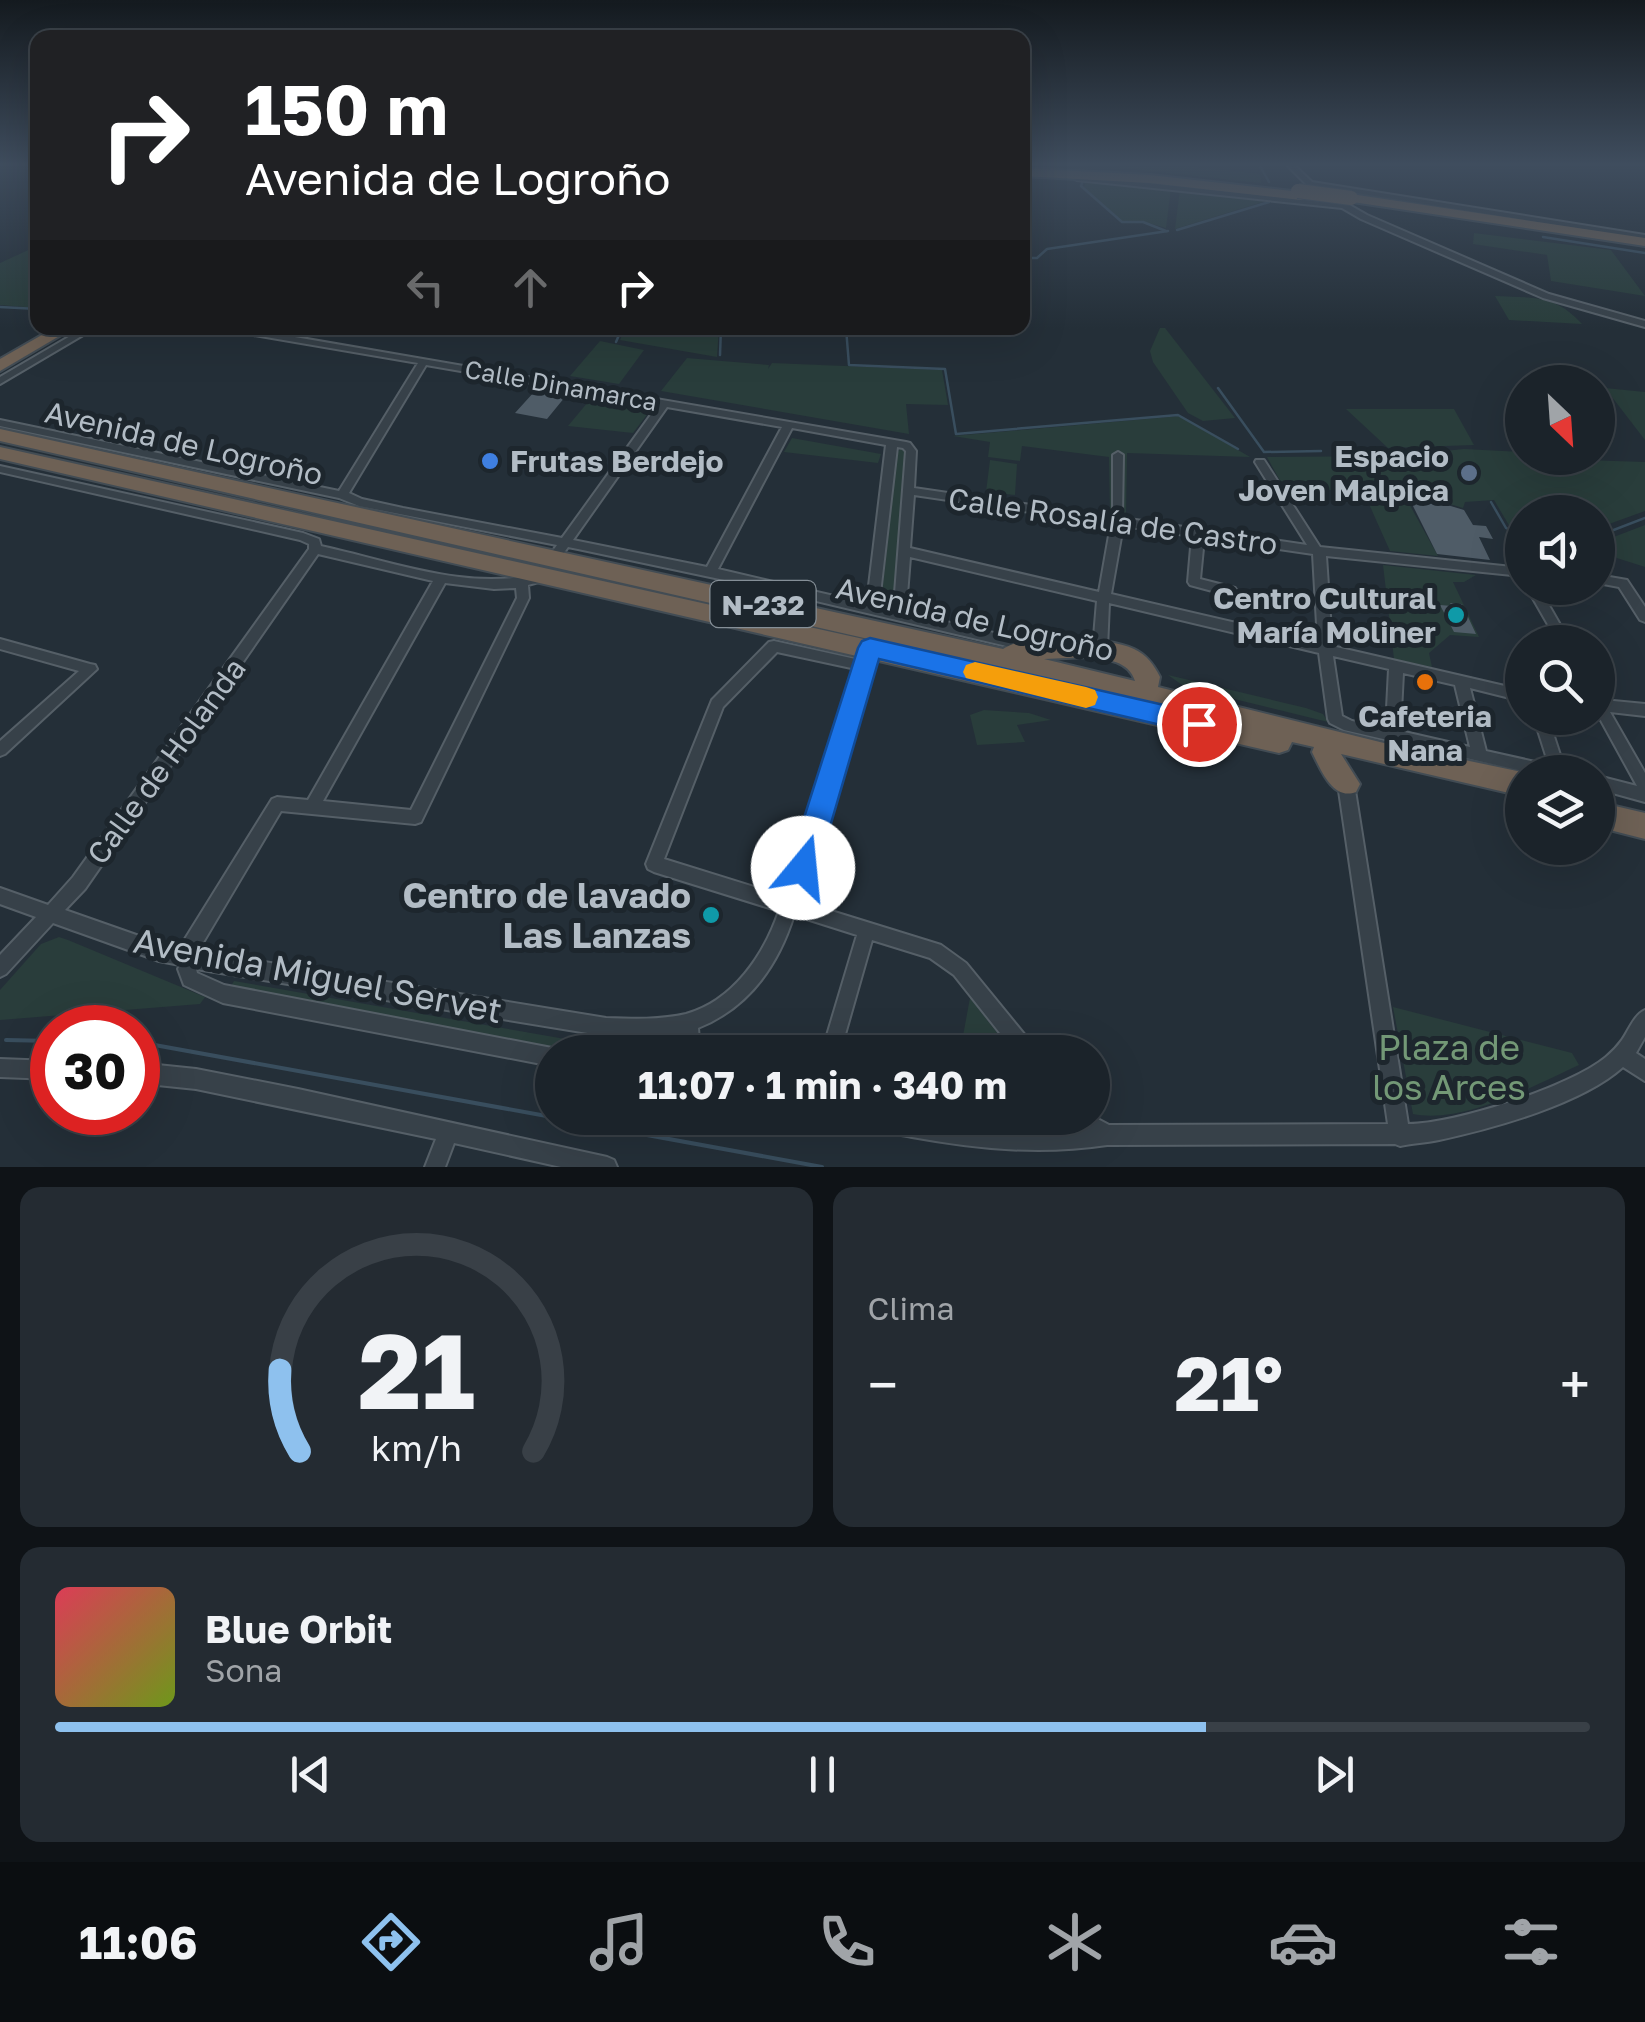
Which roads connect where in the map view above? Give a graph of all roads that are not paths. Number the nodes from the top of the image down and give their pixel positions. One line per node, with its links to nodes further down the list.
1 (1385, 220): 5 (street)
2 (1481, 220): 4 (highway)
3 (1503, 220): 4 (street)
4 (1645, 242)
5 (1645, 324)
6 (53, 335): 10 (highway)
7 (78, 335): 11 (street)
8 (270, 335): 9 (street, Calle Dinamarca)
9 (424, 362): 12 (street, Calle Dinamarca); 23 (street, Calle de Holanda)
10 (0, 366)
11 (0, 381)
12 (664, 404): 14 (street, Calle Dinamarca); 27 (street)
13 (0, 423): 23 (street)
14 (788, 426): 16 (street, Calle Dinamarca); 31 (street)
15 (0, 435): 23 (highway, Avenida de Logroño / N-232)
16 (892, 443): 21 (street); 35 (street)
17 (0, 453): 23 (highway, Avenida de Logroño / N-232)
18 (1118, 456): 22 (street)
19 (1260, 462): 25 (street)
20 (0, 468): 23 (street)
21 (908, 491): 22 (street, Calle Rosalía de Castro); 26 (street)
22 (1118, 519): 24 (street, Calle Rosalía de Castro); 34 (street)
23 (325, 521): 27 (highway, Avenida de Logroño / N-232); 27 (highway, Avenida de Logroño / N-232); 29 (street); 68 (street, Calle de Holanda)
24 (1198, 532): 25 (street, Calle Rosalía de Castro); 33 (street)
25 (1317, 550): 28 (street, Calle Rosalía de Castro); 39 (street)
26 (904, 552): 34 (street); 35 (street)
27 (556, 559): 31 (street); 31 (highway, Avenida de Logroño / N-232); 32 (street); 42 (highway, Avenida de Logroño / N-232)
28 (1505, 570)
29 (442, 576): 32 (street); 62 (street)
30 (1615, 580): 36 (street)
31 (716, 583): 35 (street); 41 (highway, Avenida de Logroño / N-232)
32 (522, 585): 62 (street)
33 (1231, 591)
34 (1104, 598): 38 (street); 39 (street)
35 (881, 612): 40 (street)
36 (1645, 617)
37 (0, 644): 52 (street)
38 (1100, 649): 40 (highway); 46 (highway)
39 (1326, 650): 43 (street); 53 (street)
40 (1030, 651): 41 (highway)
41 (979, 652): 46 (highway, Avenida de Logroño / N-232)
42 (868, 657): 47 (highway, Avenida de Logroño / N-232); 67 (street, Avenida Miguel Servet); 67 (street)
43 (1396, 667): 44 (street); 50 (street)
44 (1461, 682): 45 (street); 53 (street)
45 (1505, 691)
46 (1145, 692): 47 (highway); 56 (highway, Avenida de Logroño / N-232)
47 (1103, 701): 55 (highway, Avenida de Logroño / N-232)
48 (1615, 706): 49 (street)
49 (1645, 710)
50 (1392, 732)
51 (1615, 734): 57 (street)
52 (0, 750)
53 (1480, 756): 54 (street)
54 (1505, 761)
55 (1352, 772): 59 (highway); 87 (street)
56 (1505, 780)
57 (1645, 786)
58 (1615, 787): 60 (street)
59 (1505, 795)
60 (1645, 795)
61 (1615, 804): 63 (highway)
62 (312, 807): 70 (street)
63 (1645, 811)
64 (1615, 819): 65 (highway)
65 (1645, 826)
66 (0, 896): 68 (street, Avenida Miguel Servet)
67 (792, 904): 69 (street); 73 (street, Avenida Miguel Servet)
68 (48, 913): 70 (street, Avenida Miguel Servet); 71 (street, Calle de Holanda)
69 (867, 929): 75 (street); 76 (street)
70 (188, 958): 73 (street, Avenida Miguel Servet); 77 (street)
71 (0, 968)
72 (1645, 1019): 78 (street)
73 (688, 1024): 74 (street)
74 (690, 1035)
75 (836, 1035)
76 (1013, 1035)
77 (535, 1054)
78 (1623, 1055): 81 (street); 87 (street)
79 (0, 1068): 80 (street)
80 (30, 1069)
81 (1645, 1071)
82 (160, 1076): 83 (street)
83 (449, 1132): 88 (street); 89 (street)
84 (1110, 1134): 87 (street)
85 (962, 1135): 86 (street)
86 (1103, 1135)
87 (1400, 1136)
88 (435, 1167)
89 (607, 1167)

